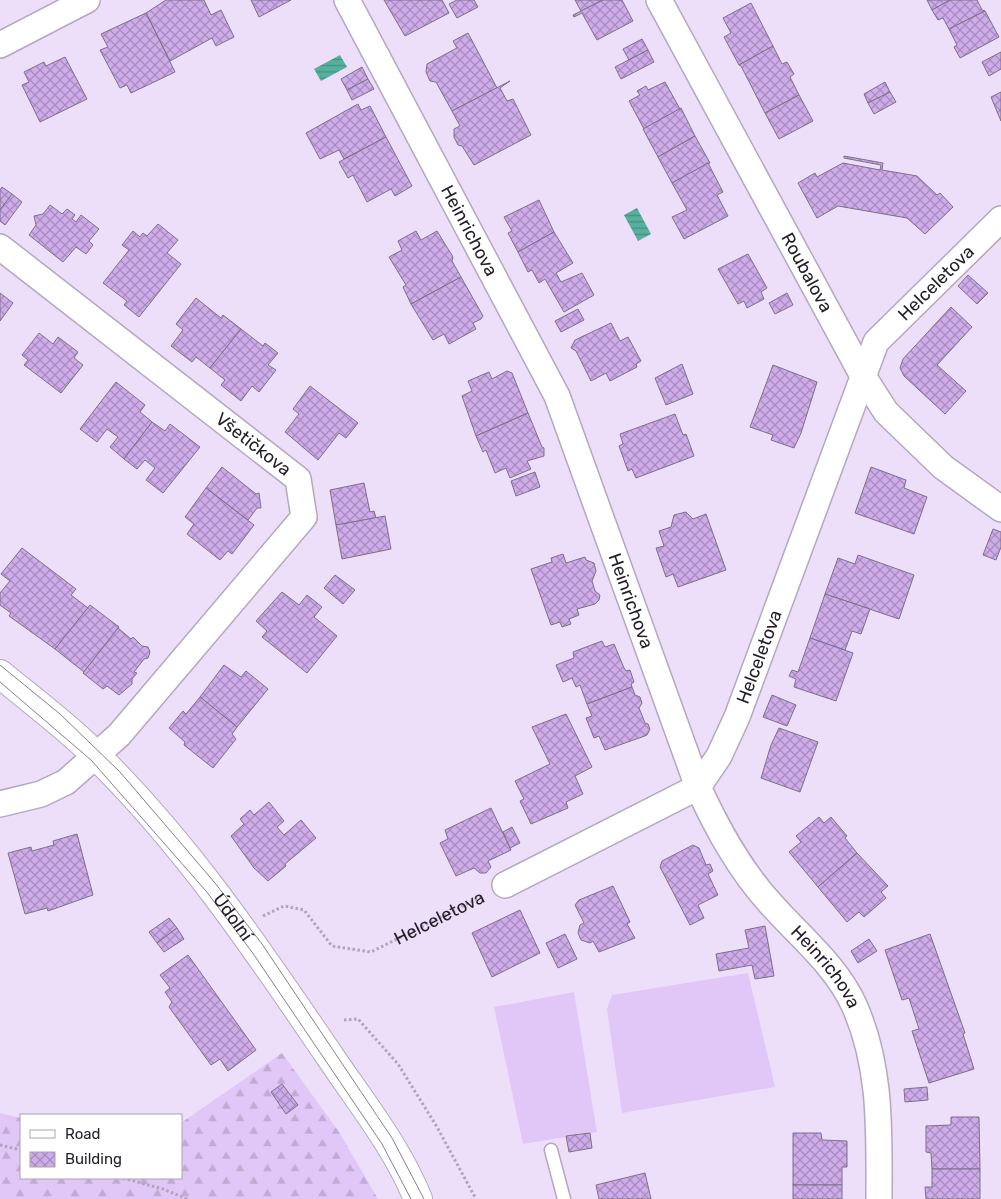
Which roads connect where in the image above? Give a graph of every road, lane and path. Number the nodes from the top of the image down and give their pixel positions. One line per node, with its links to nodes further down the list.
1 (87, 0): 4 (street)
2 (347, 0): 11 (street, Heinrichova)
3 (659, 0): 7 (street, Roubalova)
4 (0, 45)
5 (1001, 219): 7 (street, Helceletova)
6 (0, 247): 10 (street, Všetičkova)
7 (863, 376): 8 (street, Roubalova); 11 (street, Helceletova)
8 (1001, 509)
9 (0, 674): 10 (street, Údolní)
10 (95, 756): 12 (street, Všetičkova); 21 (street, Údolní)
11 (698, 787): 13 (street, Helceletova); 24 (street, Heinrichova)
12 (0, 804)
13 (505, 885): 14 (path, Helceletova)
14 (263, 916)
15 (344, 1020): 22 (path)
16 (0, 1146): 17 (path)
17 (20, 1150)
18 (551, 1150): 23 (lane)
19 (127, 1179): 20 (path)
20 (186, 1199)
21 (418, 1199)
22 (476, 1199)
23 (564, 1199)
24 (879, 1199)

